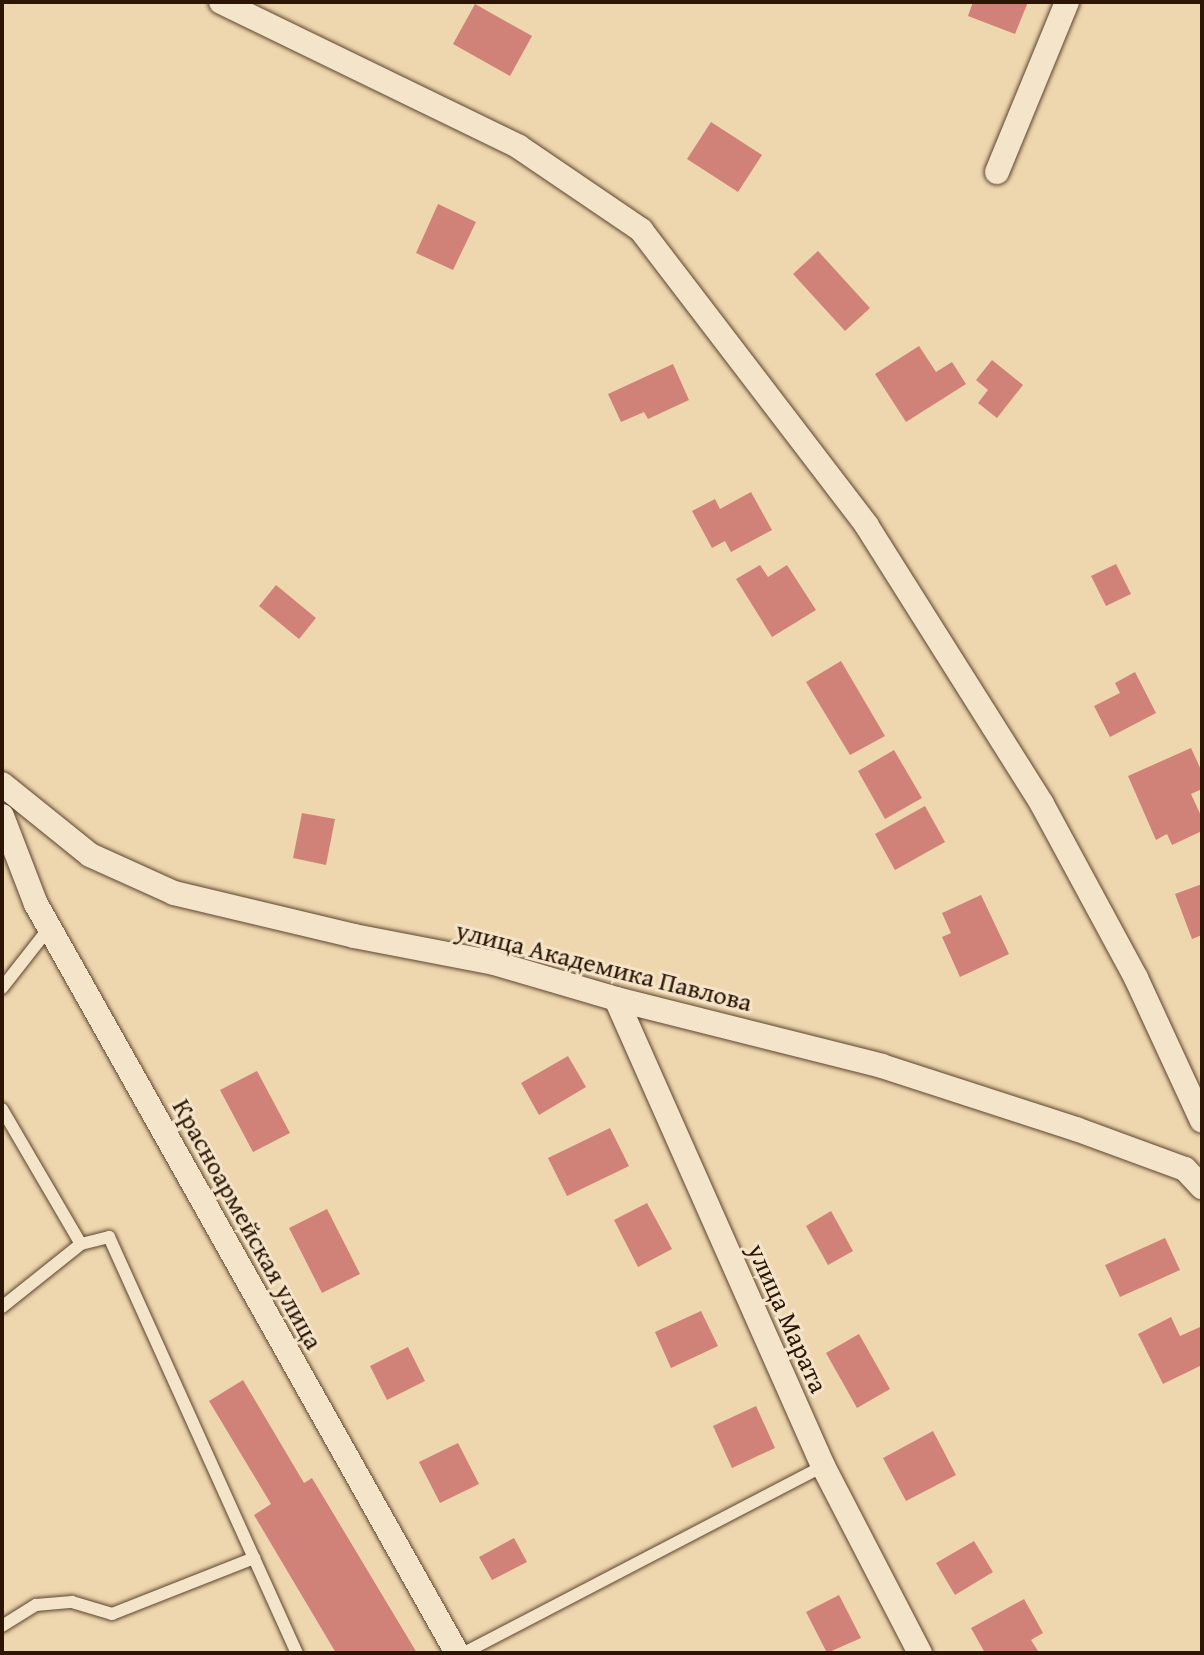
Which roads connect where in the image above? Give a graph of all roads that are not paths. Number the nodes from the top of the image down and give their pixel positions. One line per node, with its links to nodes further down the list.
1 (221, 2): 10 (street)
2 (1067, 2): 3 (street)
3 (997, 172)
4 (2, 784): 8 (street, улица Академика Павлова)
5 (2, 816): 6 (street, Красноармейская улица)
6 (49, 928): 7 (lane); 19 (street, Красноармейская улица)
7 (2, 988)
8 (616, 999): 11 (street, улица Академика Павлова); 15 (street, улица Марата)
9 (2, 1109): 13 (lane)
10 (1202, 1121)
11 (1193, 1166): 12 (street, улица Академика Павлова)
12 (1202, 1187)
13 (81, 1244): 14 (lane); 16 (lane)
14 (2, 1307)
15 (823, 1466): 20 (lane); 21 (street, улица Марата)
16 (254, 1558): 17 (lane); 18 (lane)
17 (2, 1626)
18 (297, 1653)
19 (457, 1653)
20 (464, 1653)
21 (920, 1653)

